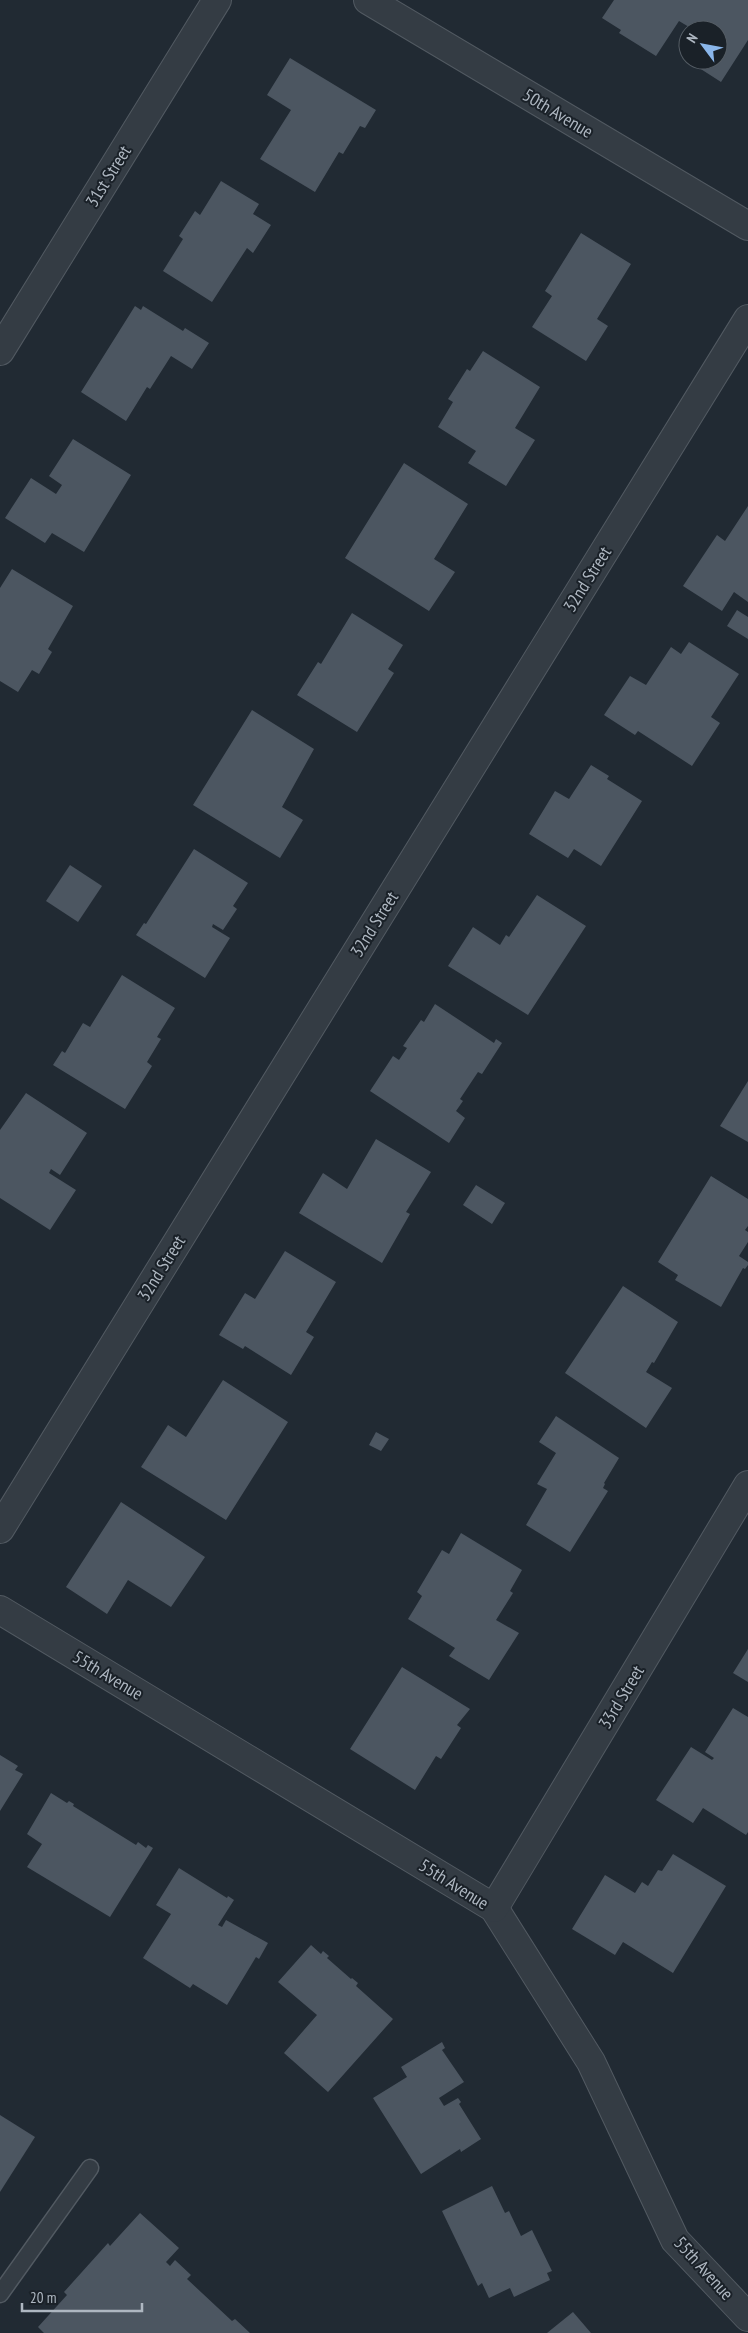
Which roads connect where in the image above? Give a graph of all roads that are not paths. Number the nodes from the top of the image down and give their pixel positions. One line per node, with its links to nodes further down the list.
1 (217, 0): 5 (street, 31st Street)
2 (368, 0): 3 (street, 50th Avenue)
3 (748, 226)
4 (748, 319): 7 (street, 32nd Street)
5 (0, 351)
6 (748, 1486): 9 (street, 33rd Street)
7 (0, 1529)
8 (0, 1610): 9 (street, 55th Avenue)
9 (494, 1908): 12 (street, 55th Avenue)
10 (90, 2168): 11 (lane)
11 (0, 2294)
12 (748, 2317)

